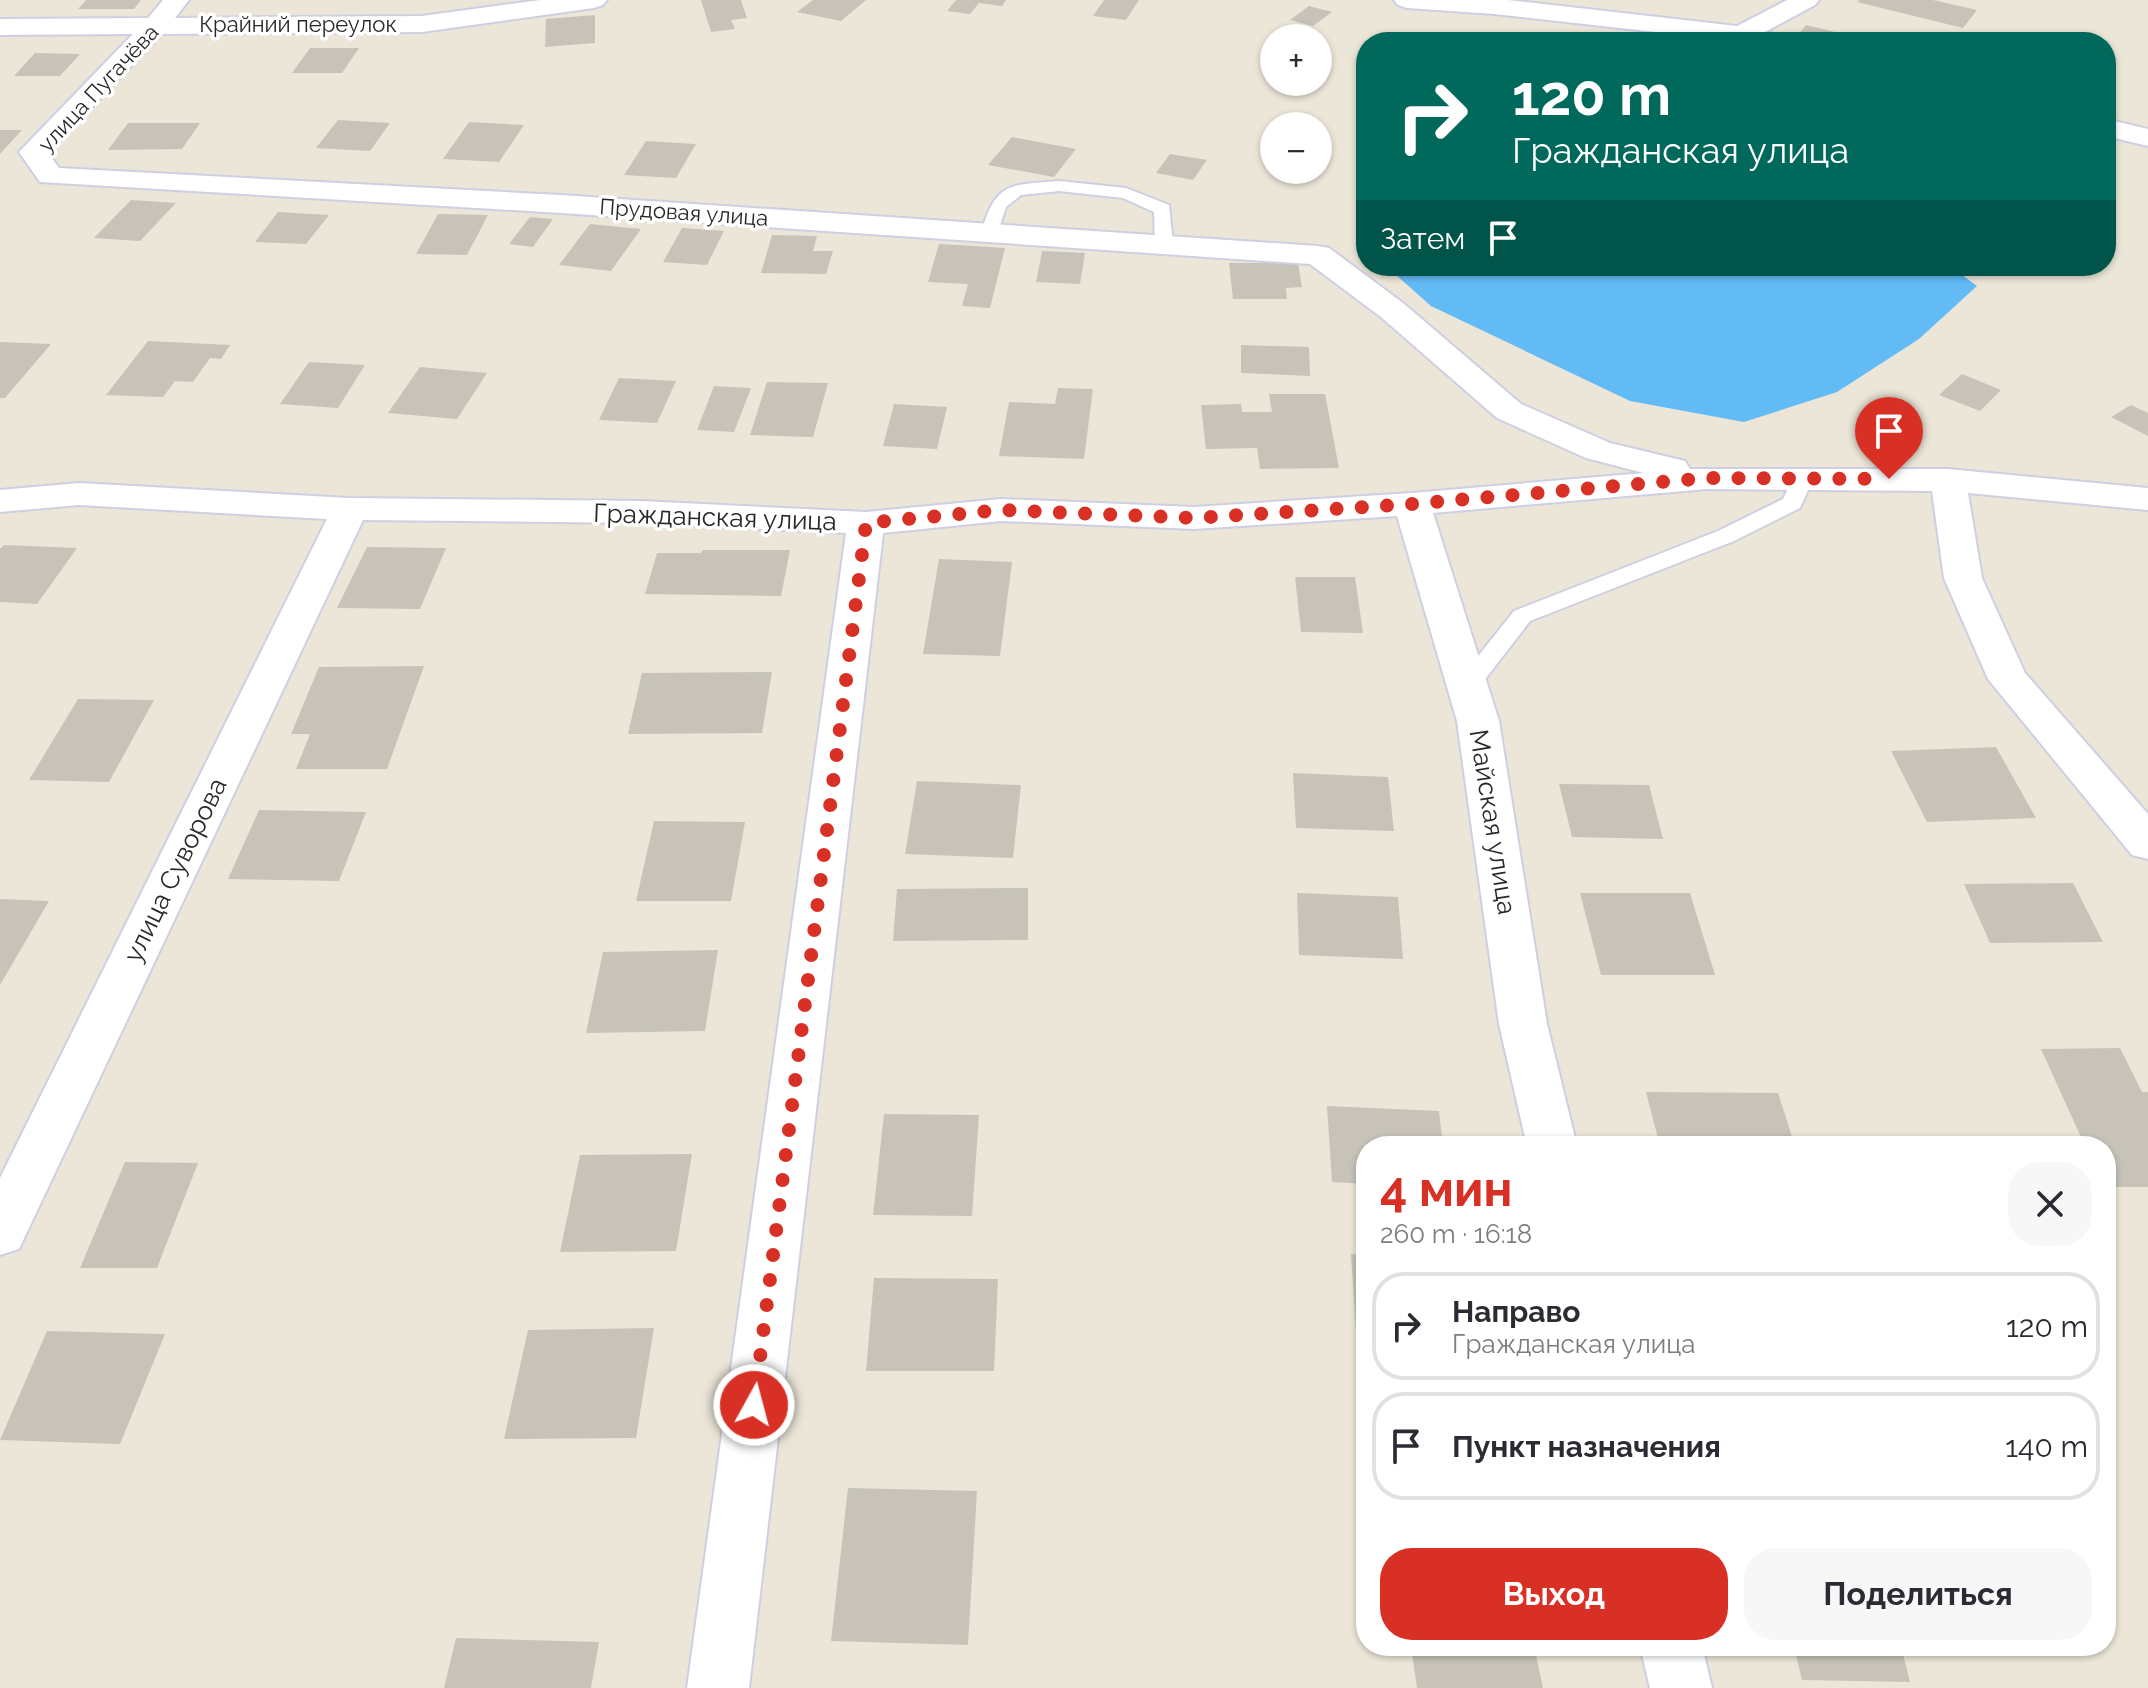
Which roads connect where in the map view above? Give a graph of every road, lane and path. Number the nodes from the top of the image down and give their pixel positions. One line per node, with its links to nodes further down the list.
1 (176, 0): 5 (street, улица Пугачёва)
2 (594, 0): 5 (street, Крайний переулок)
3 (1407, 0): 7 (street)
4 (1806, 0): 8 (street)
5 (157, 24): 6 (street, Крайний переулок); 11 (street, улица Пугачёва)
6 (0, 27)
7 (1689, 32)
8 (1745, 32)
9 (2116, 130): 10 (street)
10 (2148, 138)
11 (50, 176): 12 (street, Прудовая улица)
12 (990, 233): 13 (street, Прудовая улица); 13 (lane)
13 (1164, 244): 14 (street, Прудовая улица)
14 (1707, 478): 15 (street, Гражданская улица); 19 (street, Гражданская улица)
15 (1802, 479): 16 (street, Гражданская улица); 22 (lane)
16 (1948, 480): 17 (street, Гражданская улица); 23 (street)
17 (2148, 499)
18 (0, 501): 20 (street, Гражданская улица)
19 (1412, 504): 21 (street, Гражданская улица); 22 (street, Майская улица)
20 (350, 509): 21 (street, Гражданская улица); 25 (street, улица Суворова)
21 (866, 523): 27 (street)
22 (1468, 685): 24 (street, Майская улица)
23 (2148, 843)
24 (1550, 1136)
25 (0, 1232)
26 (1673, 1656): 28 (street)
27 (718, 1688)
28 (1681, 1688)

